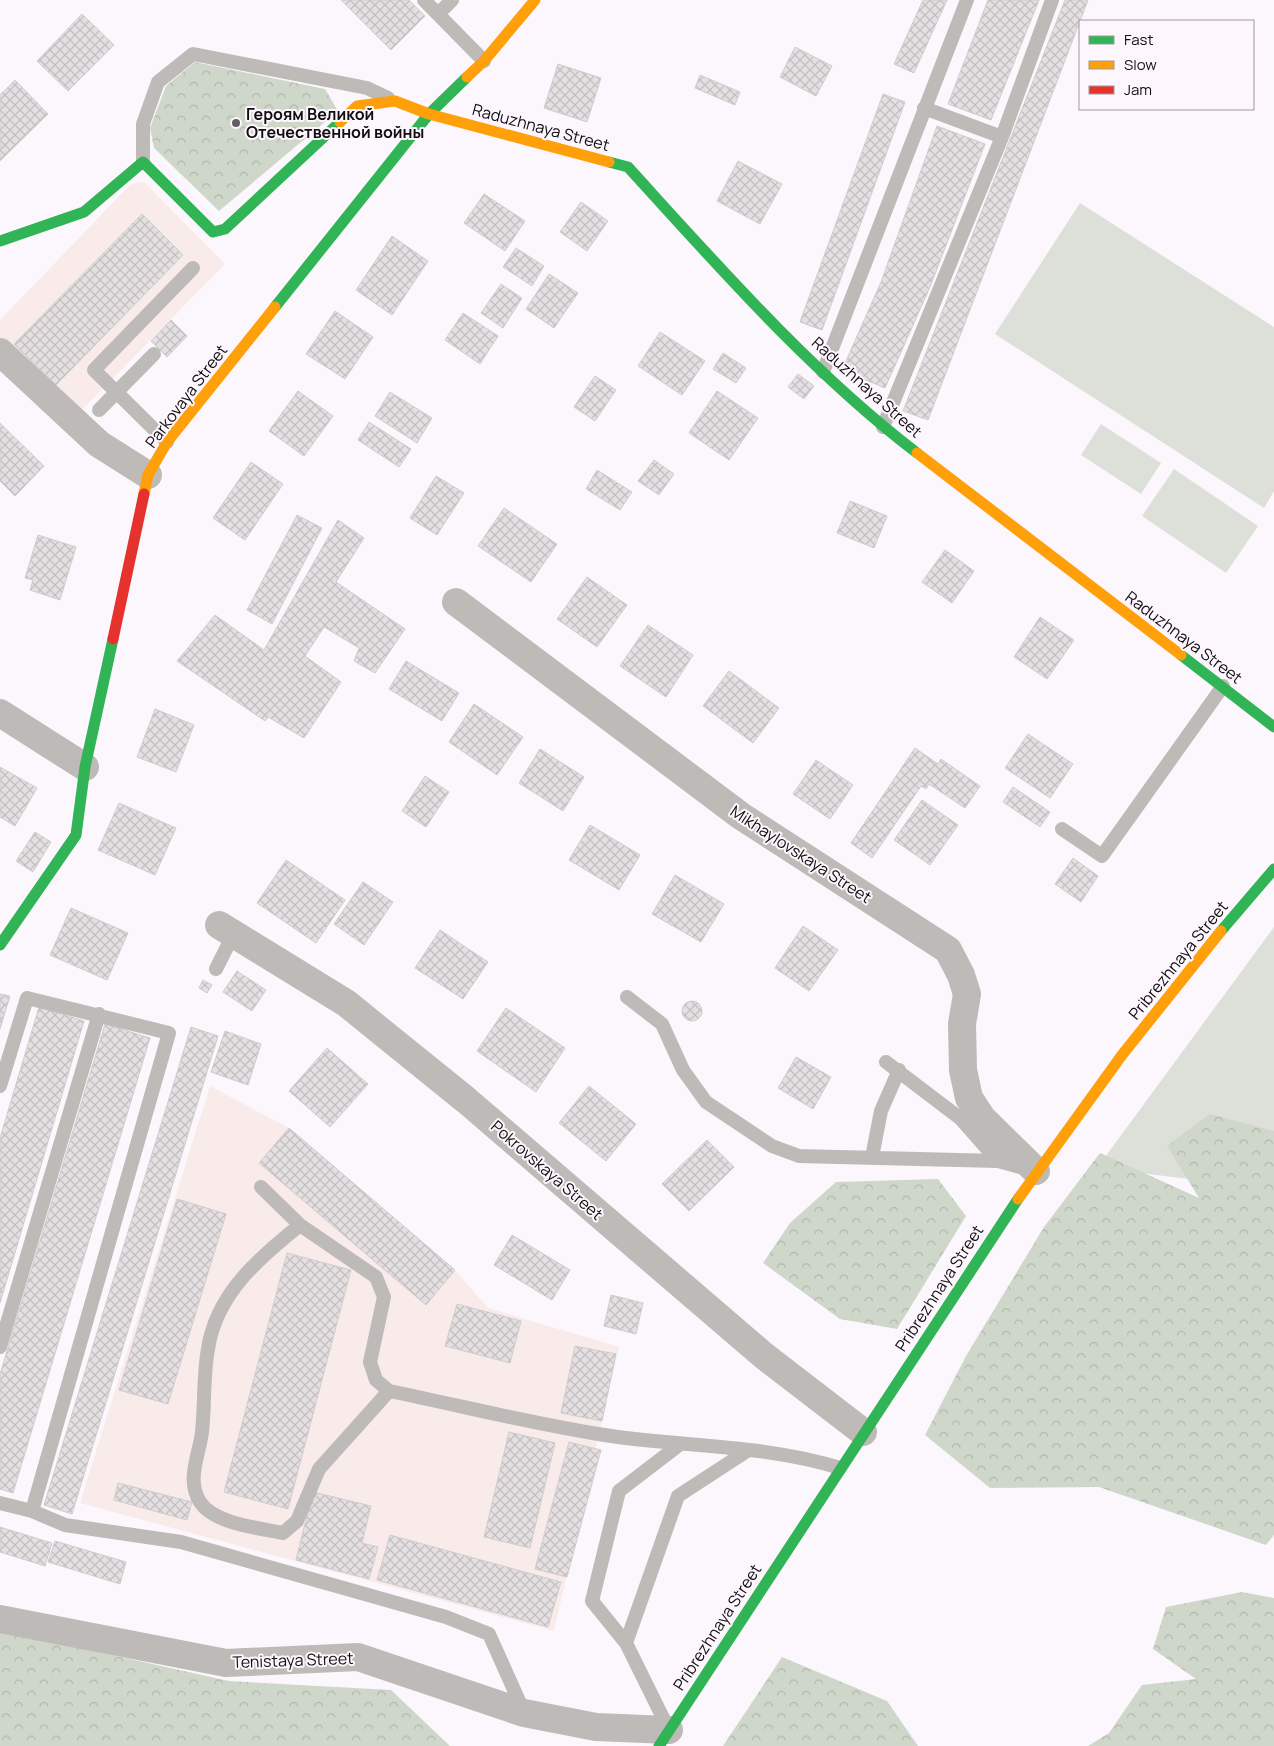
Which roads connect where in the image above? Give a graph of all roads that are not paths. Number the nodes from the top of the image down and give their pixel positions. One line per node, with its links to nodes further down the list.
1 (424, 0): 6 (lane)
2 (452, 0): 6 (lane)
3 (536, 0): 7 (street, Parkovaya Street)
4 (967, 0): 9 (lane)
5 (1052, 0): 11 (lane)
6 (438, 14): 7 (lane)
7 (484, 61): 10 (street, Parkovaya Street)
8 (395, 101): 10 (street, Raduzhnaya Street); 12 (street); 12 (lane)
9 (924, 108): 11 (lane); 17 (lane)
10 (429, 114): 17 (street, Raduzhnaya Street); 21 (street, Parkovaya Street)
11 (1002, 137): 20 (lane)
12 (143, 162): 13 (street)
13 (0, 241)
14 (193, 268): 18 (lane)
15 (0, 352): 22 (street)
16 (154, 354): 18 (lane)
17 (823, 372): 20 (street, Raduzhnaya Street)
18 (116, 392): 19 (lane); 21 (lane)
19 (99, 410)
20 (883, 427): 24 (street, Raduzhnaya Street)
21 (167, 442): 22 (street, Parkovaya Street)
22 (148, 475): 27 (street, Parkovaya Street)
23 (456, 602): 40 (street, Mikhaylovskaya Street)
24 (1223, 686): 26 (street, Raduzhnaya Street); 28 (lane)
25 (0, 713): 27 (street)
26 (1274, 727)
27 (85, 767): 31 (street, Parkovaya Street)
28 (1062, 829)
29 (1274, 869): 40 (street, Pribrezhnaya Street)
30 (227, 929): 32 (lane); 45 (street, Pokrovskaya Street)
31 (0, 945)
32 (216, 969)
33 (627, 997): 38 (lane)
34 (99, 1014): 37 (lane); 43 (lane); 50 (lane)
35 (886, 1062): 36 (lane)
36 (899, 1070): 38 (lane); 39 (lane)
37 (0, 1086)
38 (872, 1157): 39 (lane)
39 (998, 1160): 40 (lane)
40 (1036, 1171): 45 (street, Pribrezhnaya Street)
41 (260, 1188): 42 (lane)
42 (300, 1225): 44 (lane); 44 (lane)
43 (0, 1347)
44 (389, 1391): 46 (lane)
45 (863, 1432): 48 (street, Pribrezhnaya Street)
46 (678, 1445): 47 (lane); 52 (lane)
47 (747, 1451): 48 (lane); 52 (lane)
48 (840, 1468): 54 (street, Pribrezhnaya Street)
49 (0, 1504): 50 (lane)
50 (32, 1511): 53 (lane)
51 (0, 1618): 53 (street, Tenistaya Street)
52 (626, 1643): 54 (lane)
53 (524, 1713): 54 (street, Tenistaya Street)
54 (664, 1738)

